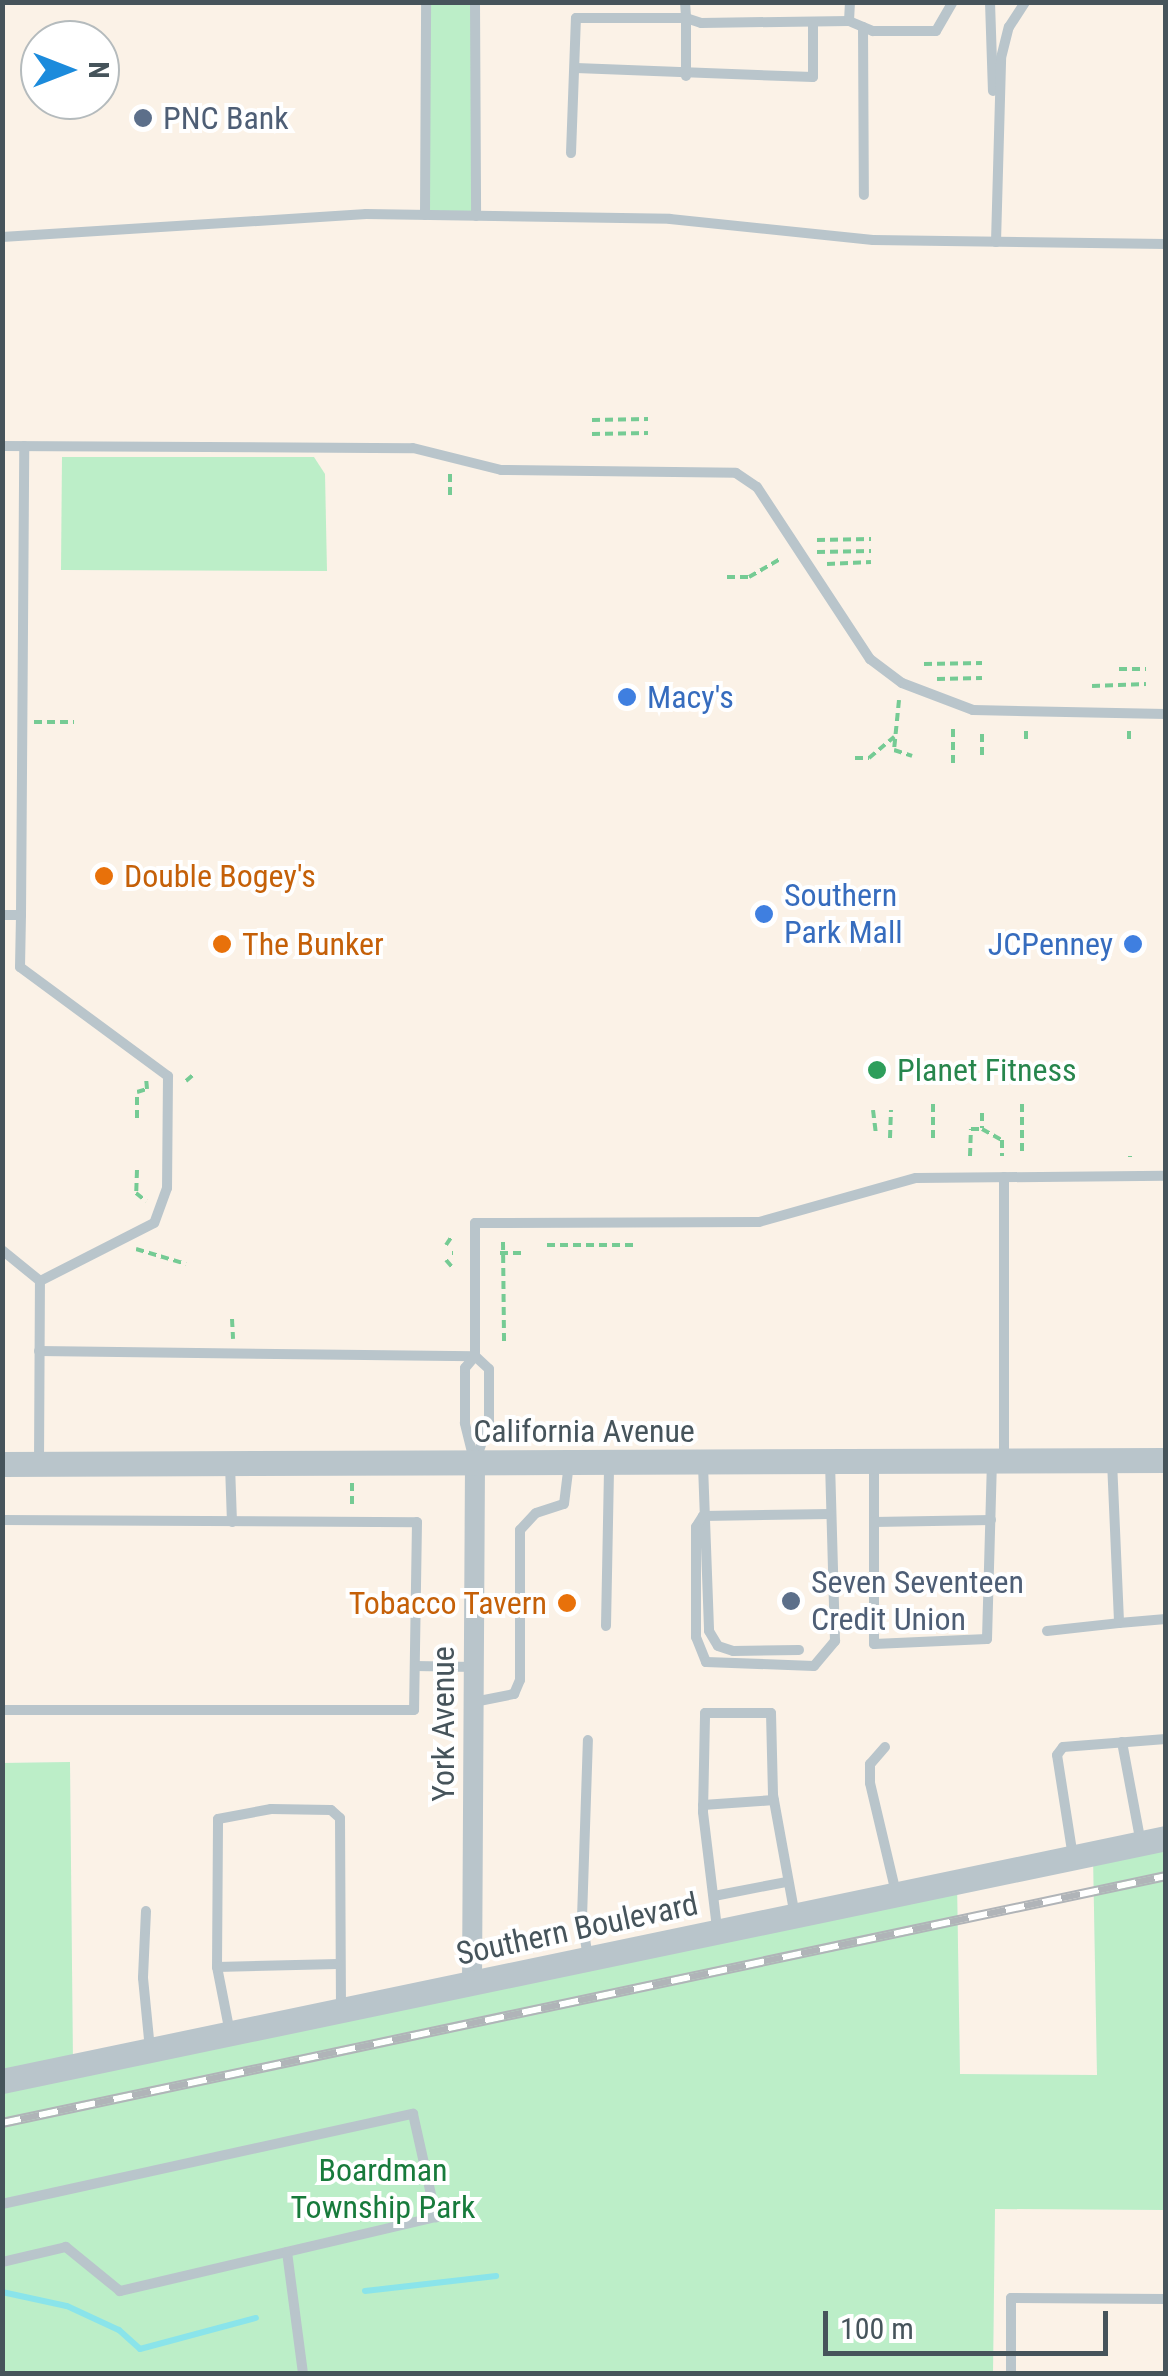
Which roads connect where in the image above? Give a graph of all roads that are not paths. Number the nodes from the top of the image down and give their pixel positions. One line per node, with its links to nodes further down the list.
1 (426, 2): 17 (lane)
2 (475, 2): 18 (lane)
3 (686, 2): 8 (lane)
4 (850, 2): 9 (lane)
5 (953, 2): 11 (lane)
6 (990, 2): 14 (lane)
7 (1025, 2): 14 (lane)
8 (686, 18): 10 (lane); 12 (lane); 13 (lane)
9 (849, 21): 10 (lane); 11 (lane)
10 (812, 22): 13 (lane)
11 (863, 27): 16 (lane)
12 (576, 68): 13 (lane); 15 (lane)
13 (686, 76)
14 (996, 110): 20 (lane)
15 (571, 153)
16 (864, 195)
17 (425, 215): 18 (lane); 19 (lane)
18 (476, 216): 20 (lane)
19 (2, 237)
20 (996, 242): 21 (lane)
21 (1166, 244)
22 (2, 446): 23 (lane)
23 (24, 446): 24 (lane); 26 (lane)
24 (1166, 714)
25 (2, 914): 26 (lane)
26 (21, 914): 30 (lane)
27 (1166, 1176): 28 (lane)
28 (1004, 1178): 32 (lane); 33 (lane)
29 (2, 1250): 30 (lane)
30 (40, 1281): 31 (lane)
31 (40, 1351): 32 (lane); 37 (lane)
32 (475, 1356): 39 (lane); 39 (lane)
33 (998, 1460): 34 (street, California Avenue); 44 (street, California Avenue); 48 (lane)
34 (1112, 1460): 35 (street, California Avenue); 53 (lane)
35 (1166, 1460)
36 (2, 1464): 37 (street, California Avenue)
37 (39, 1464): 38 (street, California Avenue)
38 (230, 1464): 39 (street, California Avenue); 49 (lane)
39 (475, 1464): 40 (street, California Avenue); 59 (street, York Avenue)
40 (569, 1464): 41 (street, California Avenue); 60 (lane)
41 (608, 1464): 42 (street, California Avenue); 54 (lane)
42 (704, 1464): 43 (street, California Avenue); 46 (lane)
43 (830, 1464): 44 (street, California Avenue); 45 (lane)
44 (874, 1464): 50 (lane)
45 (830, 1514): 46 (lane); 51 (lane)
46 (702, 1516): 51 (lane); 57 (lane)
47 (2, 1520): 49 (lane)
48 (991, 1520): 50 (lane); 50 (lane)
49 (232, 1522): 58 (lane)
50 (874, 1522)
51 (830, 1619): 55 (lane)
52 (1166, 1619): 53 (lane)
53 (1119, 1622): 56 (lane)
54 (606, 1626)
55 (820, 1629)
56 (1047, 1631)
57 (799, 1650)
58 (415, 1666): 59 (lane); 61 (lane)
59 (474, 1667): 60 (street, York Avenue)
60 (474, 1702): 79 (street, York Avenue)
61 (2, 1710)
62 (1166, 1739): 64 (lane)
63 (588, 1740): 76 (lane)
64 (1122, 1742): 68 (lane); 69 (lane)
65 (885, 1748): 71 (lane)
66 (774, 1800): 67 (lane); 67 (lane); 70 (lane)
67 (704, 1805): 72 (lane)
68 (1153, 1841): 69 (street, Southern Boulevard)
69 (1073, 1858): 71 (street, Southern Boulevard)
70 (786, 1882): 72 (lane); 74 (lane)
71 (896, 1895): 74 (street, Southern Boulevard)
72 (714, 1896): 75 (lane)
73 (146, 1911): 82 (lane)
74 (795, 1916): 75 (street, Southern Boulevard)
75 (718, 1933): 76 (street, Southern Boulevard)
76 (588, 1960): 79 (street, Southern Boulevard)
77 (338, 1964): 78 (lane); 78 (lane); 80 (lane)
78 (216, 1966): 81 (lane)
79 (472, 1984): 80 (street, Southern Boulevard)
80 (341, 2012): 81 (street, Southern Boulevard)
81 (231, 2034): 82 (street, Southern Boulevard)
82 (150, 2051): 83 (street, Southern Boulevard)
83 (2, 2082)
84 (2, 2204): 85 (lane)
85 (287, 2252): 86 (lane); 88 (lane)
86 (2, 2262)
87 (1166, 2299): 89 (lane)
88 (303, 2374)
89 (1012, 2374)

